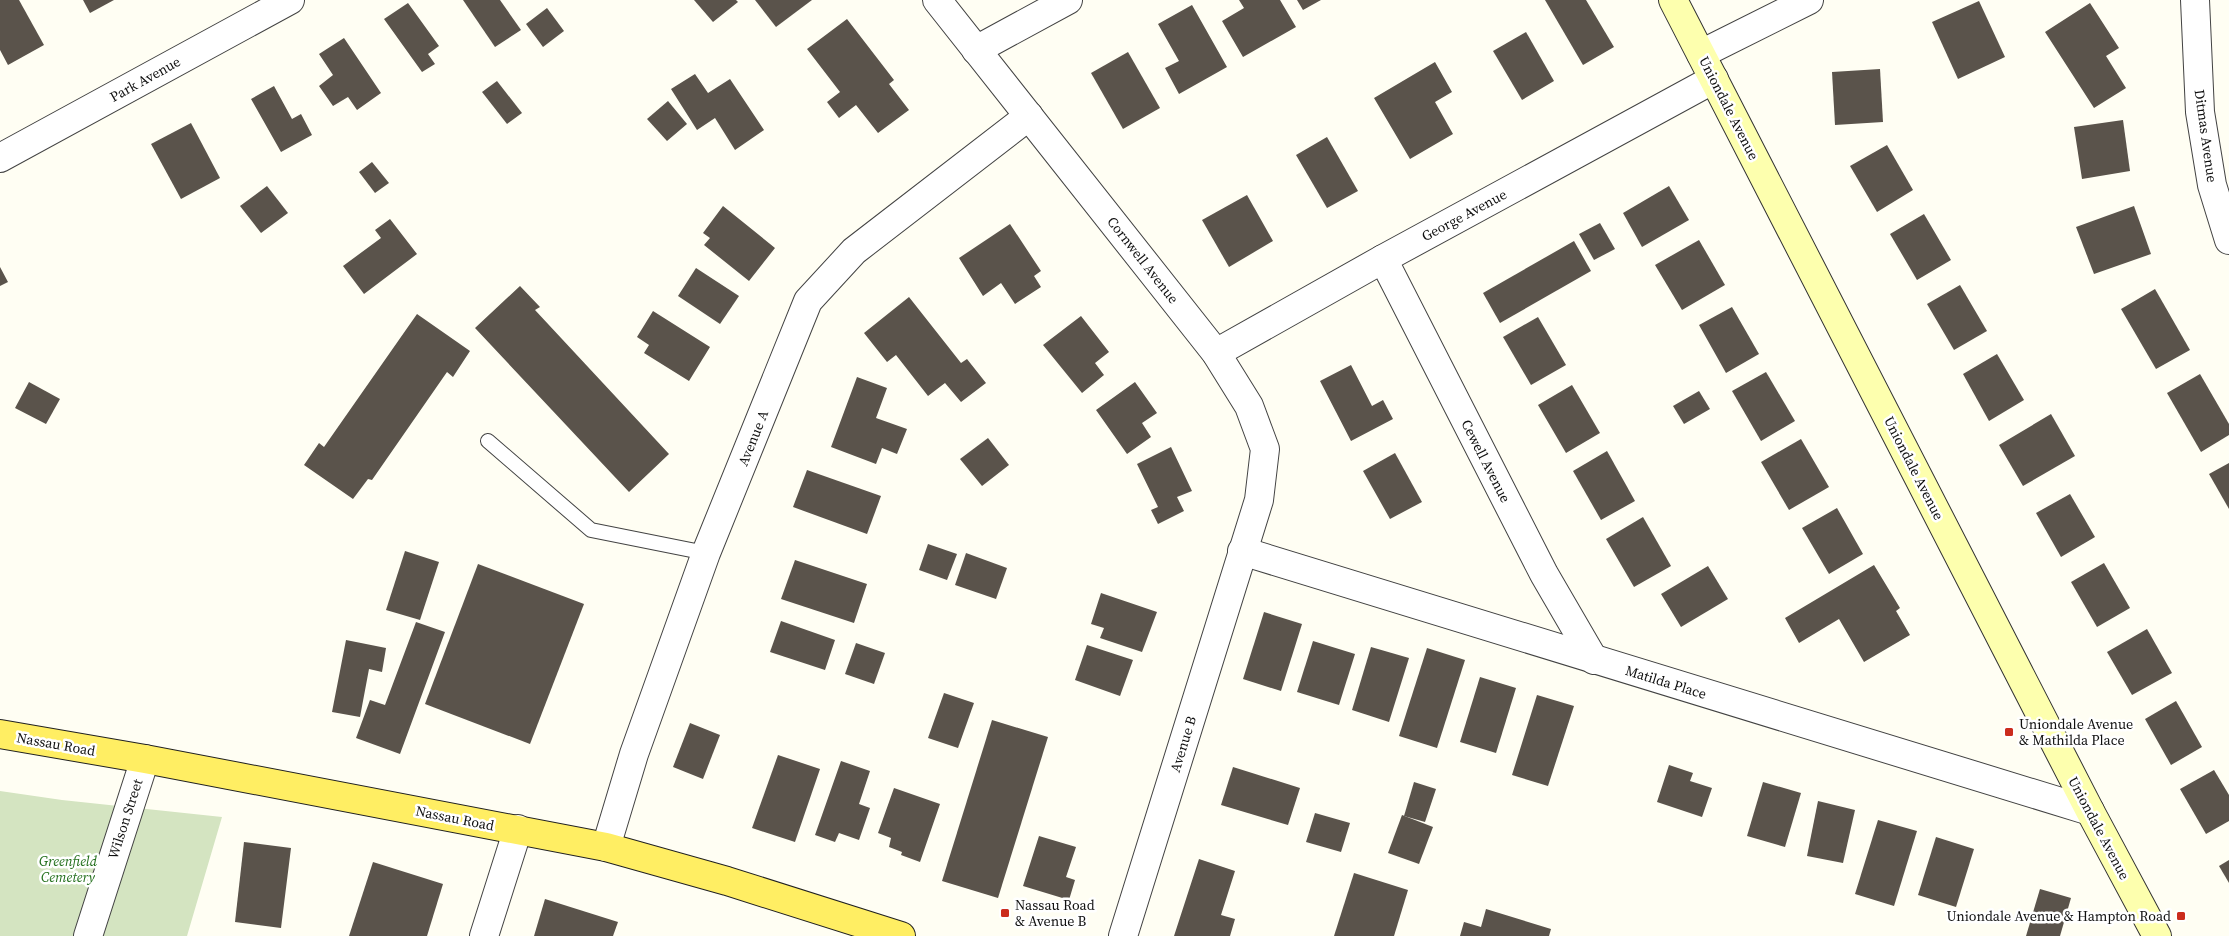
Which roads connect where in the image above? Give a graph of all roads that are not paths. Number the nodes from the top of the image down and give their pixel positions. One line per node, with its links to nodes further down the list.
1 (290, 0): 11 (street, Park Avenue)
2 (936, 0): 7 (street, Cornwell Avenue)
3 (1068, 0): 7 (street)
4 (1673, 0): 8 (main road, Uniondale Avenue)
5 (1809, 0): 8 (street)
6 (2195, 0): 12 (street, Ditmas Avenue)
7 (976, 50): 10 (street, Cornwell Avenue)
8 (1701, 54): 9 (main road, Uniondale Avenue)
9 (1714, 79): 13 (street, George Avenue); 21 (main road, Uniondale Avenue)
10 (1028, 116): 14 (street, Cornwell Avenue); 17 (street, Avenue A)
11 (0, 158)
12 (2229, 240)
13 (1383, 259): 14 (street, George Avenue); 18 (street, Cewell Avenue)
14 (1216, 352): 16 (street, Cornwell Avenue)
15 (488, 442): 17 (lane)
16 (1242, 551): 18 (street, Matilda Place); 27 (street, Avenue B)
17 (706, 553): 23 (street, Avenue A)
18 (1594, 660): 21 (street, Matilda Place)
19 (0, 734): 20 (main road, Nassau Road)
20 (145, 759): 22 (main road, Nassau Road); 25 (street, Wilson Street)
21 (2090, 811): 28 (main road, Uniondale Avenue)
22 (518, 829): 23 (main road, Nassau Road); 26 (street)
23 (606, 847): 24 (main road, Nassau Road)
24 (886, 934)
25 (88, 936)
26 (484, 936)
27 (1122, 936)
28 (2157, 936)

